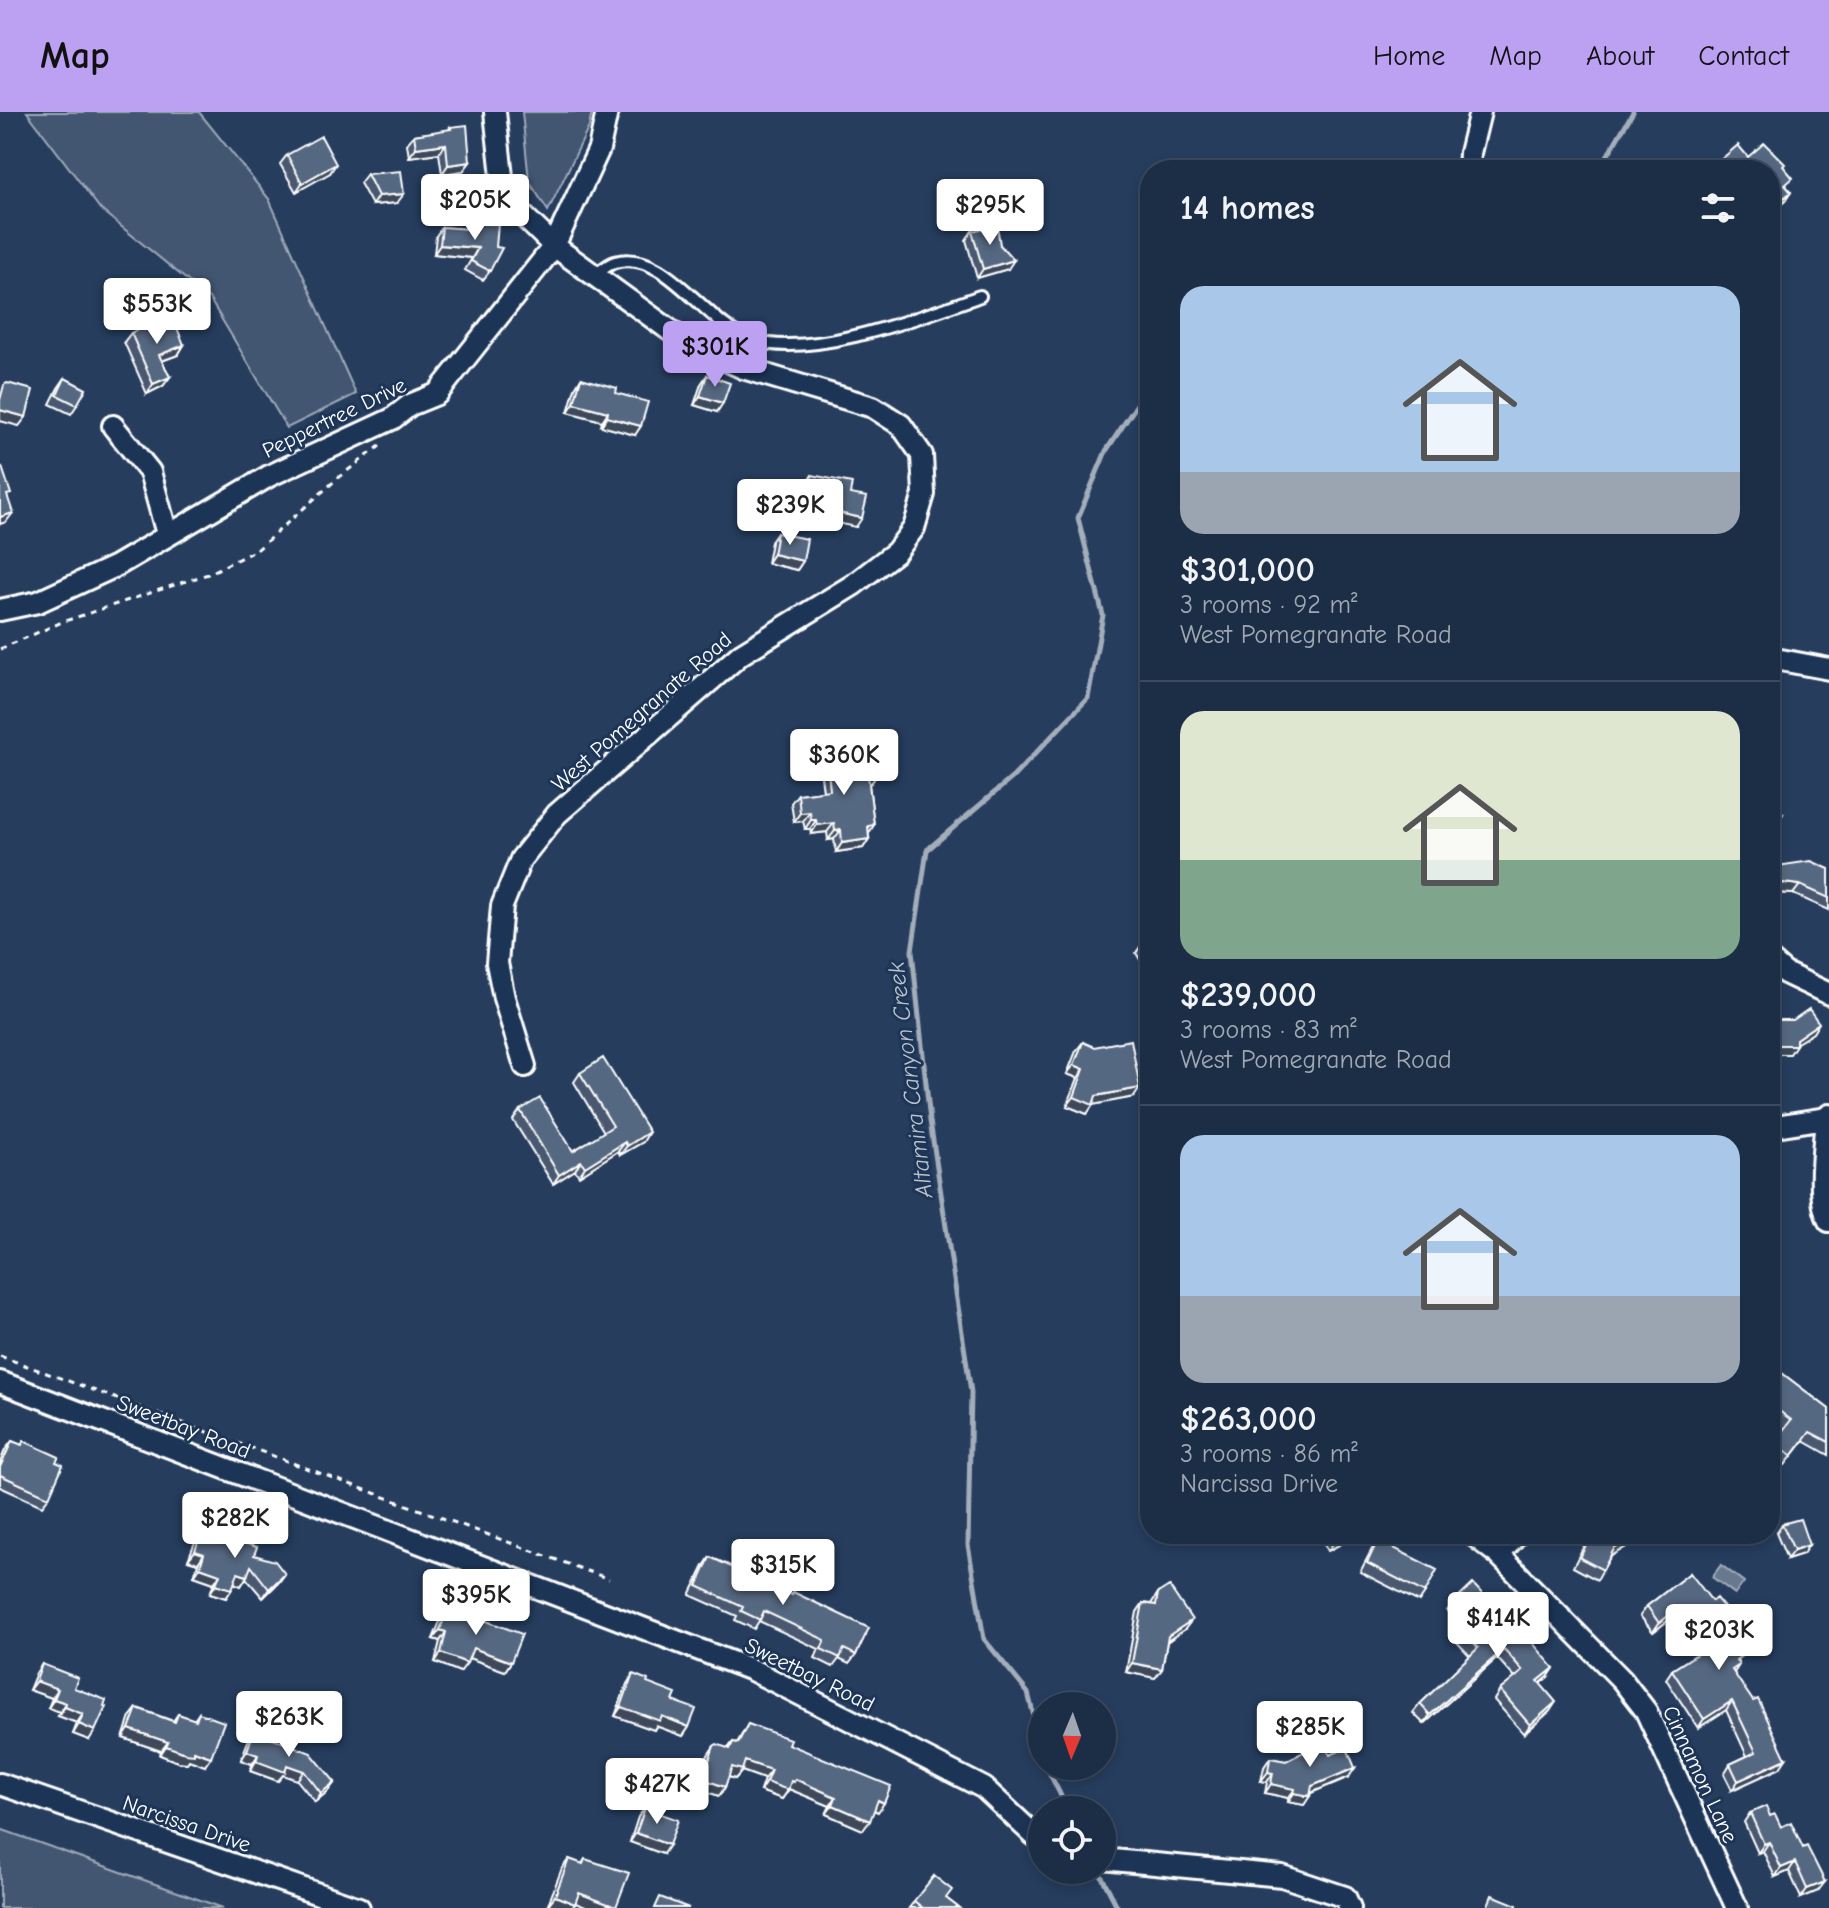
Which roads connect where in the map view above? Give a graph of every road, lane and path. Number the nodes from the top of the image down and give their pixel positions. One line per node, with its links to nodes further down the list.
1 (495, 112): 5 (street, West Pomegranate Road)
2 (607, 112): 5 (street, Peppertree Drive)
3 (1480, 112): 4 (street)
4 (1470, 160)
5 (554, 246): 6 (street, West Pomegranate Road); 12 (street, Peppertree Drive)
6 (595, 275): 8 (lane); 9 (street, West Pomegranate Road)
7 (980, 296): 8 (lane)
8 (722, 324): 9 (lane)
9 (702, 350): 19 (street, West Pomegranate Road)
10 (113, 426): 12 (street)
11 (389, 440): 14 (path)
12 (167, 534): 13 (street, Peppertree Drive)
13 (0, 610)
14 (0, 649)
15 (1780, 660): 16 (street)
16 (1829, 669)
17 (1780, 969): 18 (street)
18 (1829, 994)
19 (525, 1066)
20 (1827, 1117): 21 (street); 22 (street)
21 (1780, 1125)
22 (1829, 1221)
23 (0, 1356): 28 (path)
24 (0, 1382): 30 (street, Sweetbay Road)
25 (1485, 1544): 27 (street, Cinnamon Lane)
26 (1508, 1544): 27 (street)
27 (1499, 1555): 34 (street, Cinnamon Lane)
28 (609, 1579)
29 (0, 1784): 32 (street, Narcissa Drive)
30 (1028, 1829)
31 (1116, 1860): 33 (street)
32 (359, 1908)
33 (1350, 1908)
34 (1737, 1908)

